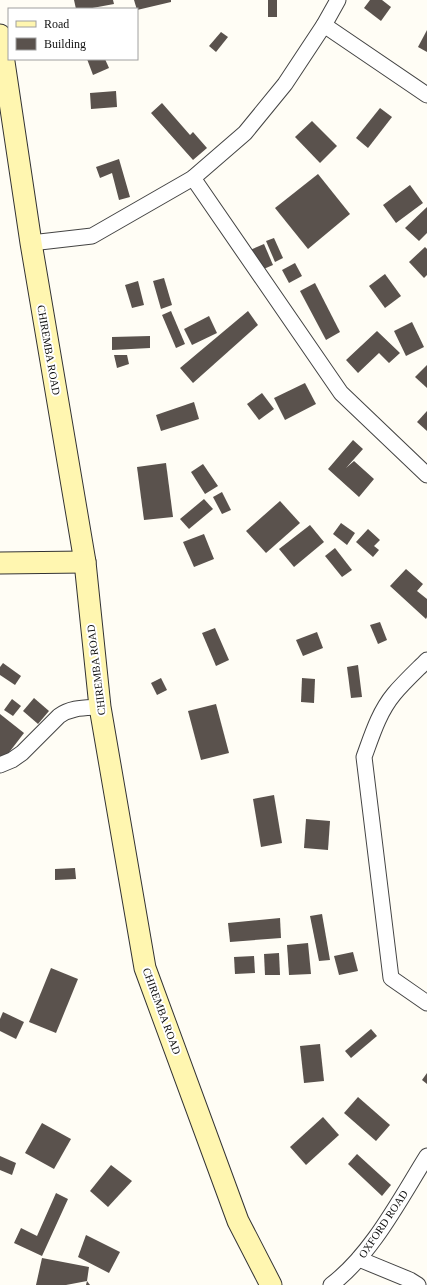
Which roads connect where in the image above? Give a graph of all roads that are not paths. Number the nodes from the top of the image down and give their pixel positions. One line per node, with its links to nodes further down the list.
1 (338, 0): 2 (street)
2 (324, 25): 5 (street); 6 (street)
3 (0, 35): 4 (main road, CHIREMBA ROAD)
4 (0, 38): 7 (main road, CHIREMBA ROAD)
5 (427, 95)
6 (193, 178): 7 (street); 8 (street)
7 (31, 243): 9 (main road, CHIREMBA ROAD)
8 (427, 475)
9 (84, 562): 10 (main road); 12 (main road, CHIREMBA ROAD)
10 (0, 563)
11 (427, 660): 14 (street)
12 (100, 707): 13 (street); 17 (main road, CHIREMBA ROAD)
13 (0, 765)
14 (427, 1003)
15 (427, 1156): 16 (street, OXFORD ROAD)
16 (359, 1260): 18 (street, OXFORD ROAD); 19 (street)
17 (271, 1285)
18 (331, 1285)
19 (418, 1285)

